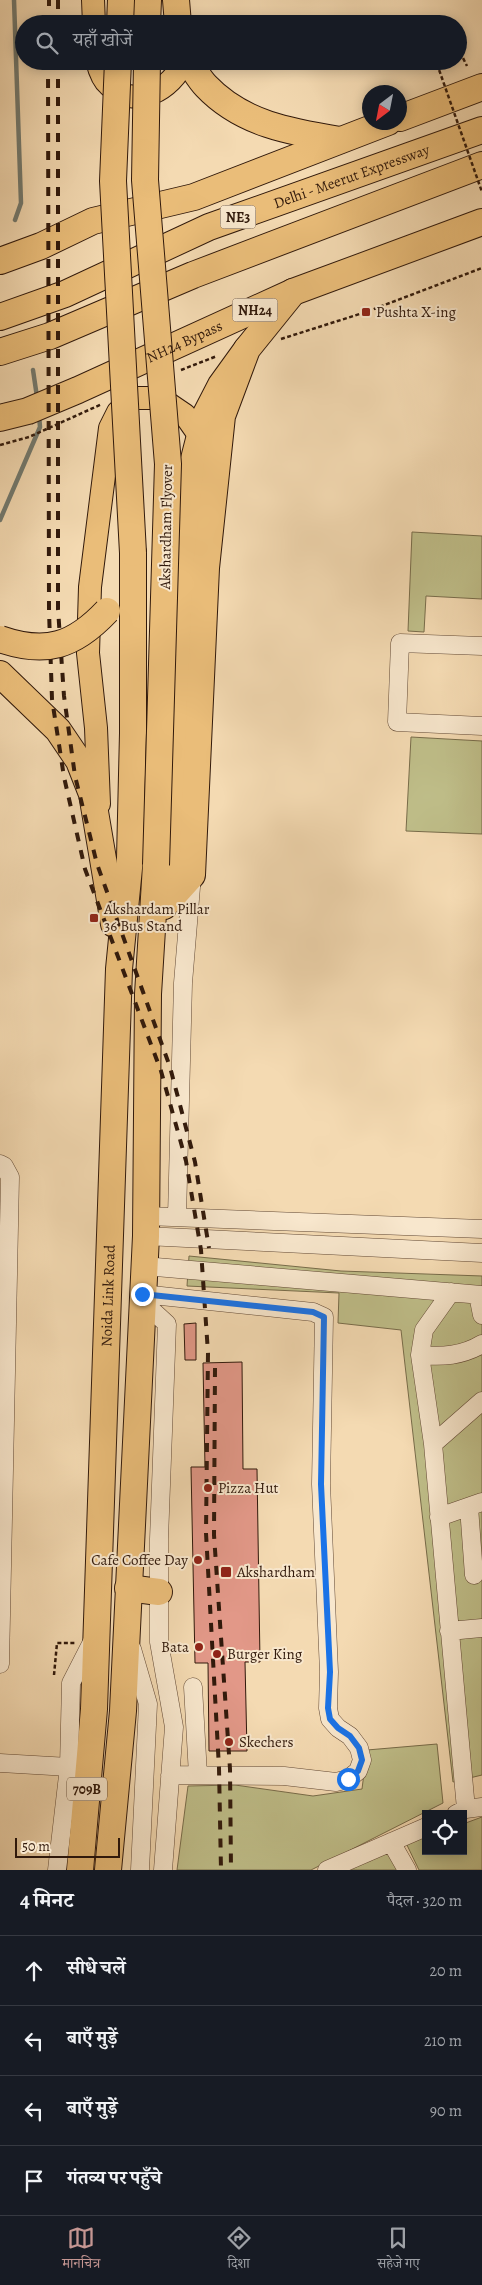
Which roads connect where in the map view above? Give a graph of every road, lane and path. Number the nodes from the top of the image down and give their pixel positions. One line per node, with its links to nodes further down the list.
1 (93, 0): 5 (main road)
2 (120, 0): 6 (highway)
3 (148, 0): 7 (highway)
4 (176, 0): 8 (highway)
5 (94, 15)
6 (120, 15)
7 (147, 15)
8 (177, 15)
9 (99, 70): 12 (main road)
10 (118, 70): 39 (highway, bridge)
11 (147, 70): 48 (highway, Akshardham Flyover, bridge)
12 (181, 70)
13 (193, 70): 19 (highway)
14 (439, 70): 21 (path, bridge)
15 (482, 87): 16 (highway)
16 (407, 115)
17 (367, 130): 19 (highway)
18 (482, 130): 28 (highway, Delhi - Meerut Expressway / NE3)
19 (341, 140): 25 (highway)
20 (482, 165): 31 (highway, NE3)
21 (482, 192)
22 (482, 209): 24 (highway)
23 (482, 222): 24 (highway, NH24 Bypass / NH24)
24 (435, 239): 27 (highway, NH24 Bypass / NH24)
25 (0, 261)
26 (482, 268): 29 (path)
27 (293, 292): 30 (highway); 35 (highway, NH24 Bypass / NH24)
28 (0, 317)
29 (278, 340)
30 (247, 349): 36 (highway); 45 (highway)
31 (0, 352)
32 (218, 356): 33 (path)
33 (208, 358)
34 (0, 418): 35 (highway, NH24 Bypass / NH24)
35 (35, 425): 37 (highway); 38 (path)
36 (199, 435): 44 (main road); 46 (highway)
37 (0, 437)
38 (0, 445)
39 (133, 553): 40 (highway, bridge); 47 (highway)
40 (0, 639)
41 (482, 646): 43 (street)
42 (0, 674): 44 (highway)
43 (482, 726)
44 (101, 842): 47 (highway)
45 (192, 875): 46 (highway); 50 (street)
46 (164, 906): 48 (highway)
47 (119, 969): 69 (highway, Noida Link Road)
48 (148, 994): 51 (highway)
49 (0, 1164): 74 (street)
50 (177, 1217): 51 (street); 52 (street)
51 (146, 1226): 53 (street); 54 (highway)
52 (482, 1229)
53 (482, 1253)
54 (144, 1266): 55 (street); 57 (highway)
55 (451, 1292): 56 (street); 60 (street)
56 (480, 1295): 58 (street)
57 (142, 1298): 67 (highway); 68 (street); 80 (street)
58 (482, 1315)
59 (482, 1344): 60 (street)
60 (420, 1355): 62 (street)
61 (482, 1401): 62 (street)
62 (433, 1444): 64 (street)
63 (475, 1505): 64 (street); 66 (street)
64 (439, 1517): 65 (street)
65 (444, 1572): 66 (street); 72 (street)
66 (478, 1575)
67 (128, 1588): 68 (highway); 71 (highway)
68 (159, 1592): 79 (street)
69 (97, 1623): 78 (street); 85 (highway, 709B)
70 (482, 1628): 72 (street)
71 (126, 1629): 86 (highway, 709B); 87 (street)
72 (449, 1631): 81 (street)
73 (57, 1643): 75 (path)
74 (0, 1664)
75 (54, 1675)
76 (193, 1687): 80 (street)
77 (0, 1763): 78 (street)
78 (69, 1767): 84 (street)
79 (170, 1775): 80 (street); 88 (street)
80 (198, 1775)
81 (468, 1810)
82 (422, 1829): 83 (street)
83 (391, 1842): 89 (street); 90 (street)
84 (57, 1870)
85 (80, 1870)
86 (108, 1870)
87 (140, 1870)
88 (163, 1870)
89 (327, 1870)
90 (407, 1870)

